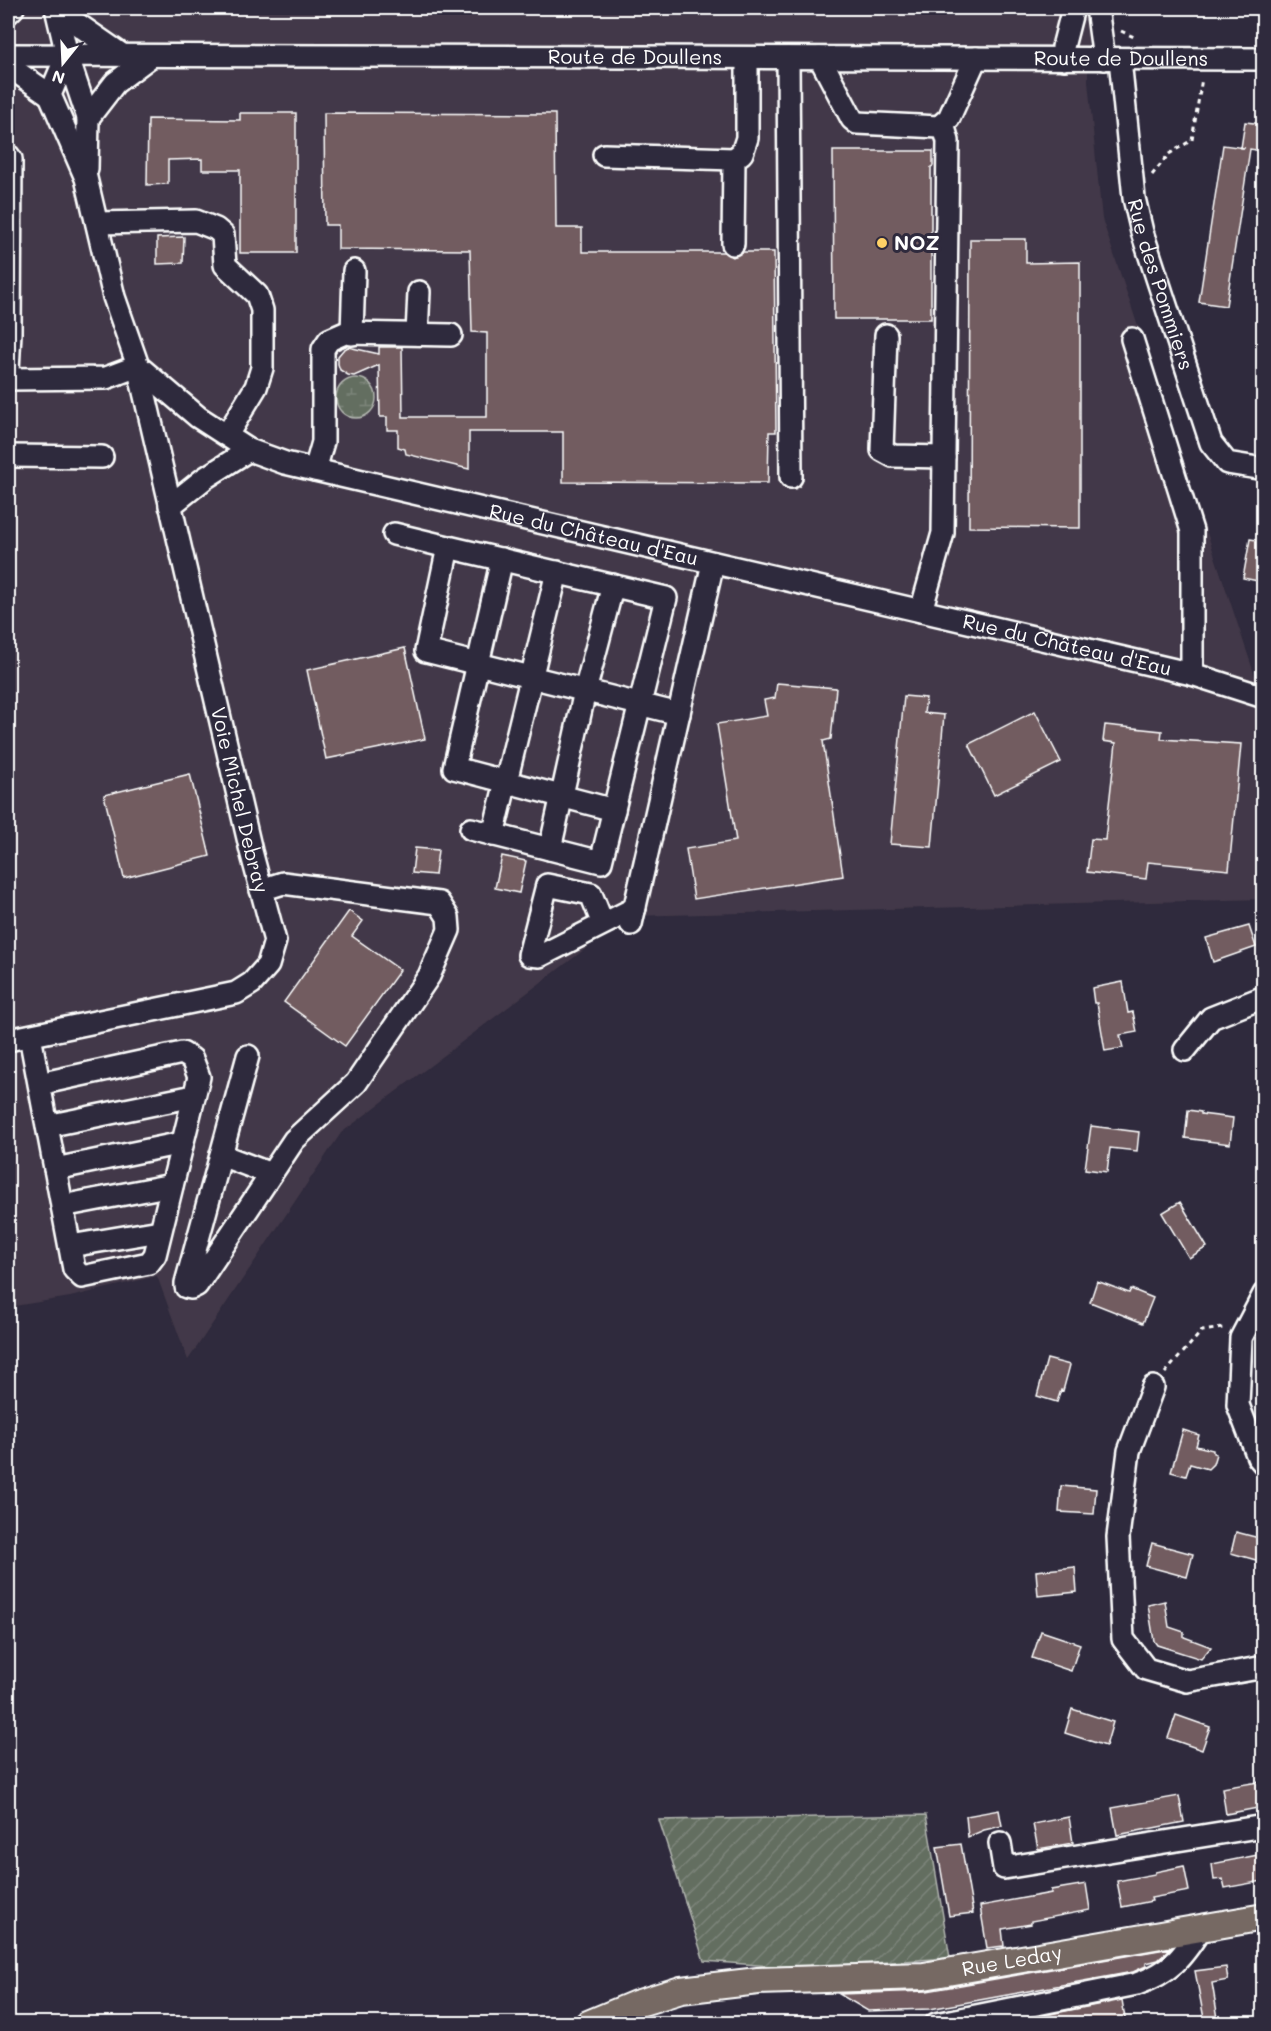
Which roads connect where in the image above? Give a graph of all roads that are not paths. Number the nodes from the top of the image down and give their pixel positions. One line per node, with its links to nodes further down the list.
1 (13, 8): 5 (street)
2 (1073, 8): 14 (street)
3 (57, 9): 7 (street); 8 (street)
4 (1098, 10): 15 (street, Rue des Pommiers)
5 (8, 13)
6 (8, 55): 7 (street, Route de Doullens)
7 (68, 55): 8 (street, Route de Doullens); 18 (street); 19 (street)
8 (122, 56): 9 (street, Route de Doullens)
9 (151, 56): 10 (street, Route de Doullens); 19 (street)
10 (747, 58): 11 (street, Route de Doullens); 23 (street)
11 (788, 58): 12 (street, Route de Doullens); 44 (street)
12 (820, 58): 13 (street, Route de Doullens); 20 (street)
13 (976, 58): 14 (street, Route de Doullens); 20 (street)
14 (1064, 59): 15 (street, Route de Doullens)
15 (1112, 59): 16 (street, Route de Doullens); 42 (street, Rue des Pommiers)
16 (1263, 59)
17 (8, 66): 18 (street)
18 (51, 95): 24 (street)
19 (88, 118): 24 (street)
20 (943, 124): 41 (street)
21 (8, 154): 35 (street)
22 (604, 155): 23 (street)
23 (734, 159): 26 (street)
24 (86, 178): 25 (street)
25 (97, 223): 34 (street); 37 (street)
26 (733, 244)
27 (354, 271): 29 (street)
28 (418, 292): 30 (street)
29 (352, 334): 30 (street); 43 (street)
30 (417, 334): 31 (street)
31 (451, 335)
32 (886, 335): 41 (street)
33 (1132, 339): 54 (street)
34 (138, 366): 36 (street); 37 (street, Rue du Château d'Eau); 45 (street, Voie Michel Debray)
35 (8, 371)
36 (8, 379)
37 (227, 435): 38 (street, Rue du Château d'Eau)
38 (249, 450): 43 (street, Rue du Château d'Eau); 45 (street)
39 (8, 456): 40 (street)
40 (102, 457)
41 (944, 457): 52 (street)
42 (1263, 469)
43 (315, 470): 49 (street, Rue du Château d'Eau)
44 (790, 477)
45 (170, 506): 66 (street, Voie Michel Debray)
46 (394, 534): 47 (street)
47 (448, 547): 48 (street); 53 (street)
48 (502, 559): 50 (street); 53 (street)
49 (713, 563): 52 (street, Rue du Château d'Eau); 59 (street)
50 (557, 572): 51 (street); 55 (street)
51 (613, 585): 56 (street); 58 (street)
52 (921, 611): 54 (street, Rue du Château d'Eau)
53 (478, 664): 55 (street); 60 (street)
54 (1192, 674): 57 (street, Rue du Château d'Eau)
55 (532, 678): 56 (street); 60 (street)
56 (585, 691): 58 (street); 61 (street)
57 (1263, 697)
58 (639, 704): 59 (street); 62 (street)
59 (679, 714): 67 (street)
60 (506, 782): 61 (street); 64 (street)
61 (561, 796): 62 (street); 65 (street)
62 (614, 810): 65 (street)
63 (471, 829): 64 (street)
64 (493, 835): 65 (street)
65 (550, 849)
66 (261, 890): 69 (street, Voie Michel Debray); 79 (street)
67 (603, 924)
68 (1263, 998): 71 (street)
69 (30, 1035): 70 (street, Voie Michel Debray); 73 (street)
70 (8, 1040)
71 (1185, 1050)
72 (248, 1056): 77 (street)
73 (39, 1084): 74 (street); 75 (street)
74 (194, 1096): 75 (street); 76 (street)
75 (47, 1126): 78 (street)
76 (182, 1143): 78 (street); 80 (street)
77 (221, 1155): 79 (street); 79 (street)
78 (55, 1168): 81 (street)
79 (271, 1174)
80 (172, 1185): 81 (street); 82 (street)
81 (62, 1206): 83 (street)
82 (160, 1231): 83 (street); 83 (street)
83 (70, 1246)
84 (1263, 1294): 86 (street)
85 (1153, 1387): 87 (street)
86 (1263, 1464)
87 (1263, 1667)
88 (1263, 1826): 89 (street)
89 (1000, 1844)
90 (1263, 1917): 91 (main road, Rue Leday)
91 (1201, 1928): 92 (main road, Rue Leday); 93 (street)
92 (588, 2024)
93 (936, 2024)

